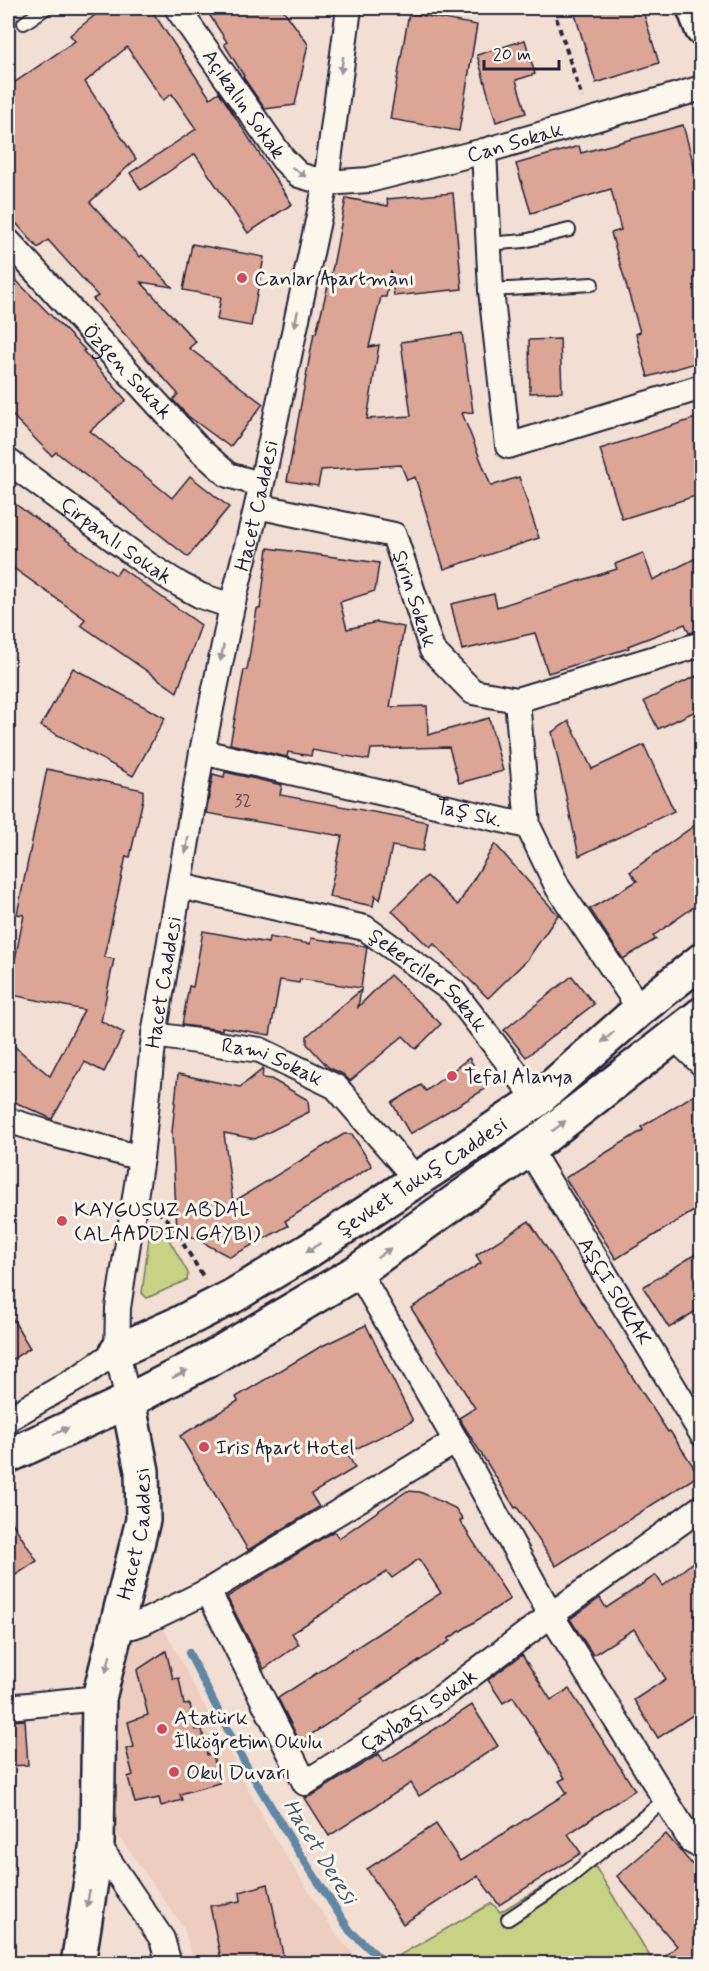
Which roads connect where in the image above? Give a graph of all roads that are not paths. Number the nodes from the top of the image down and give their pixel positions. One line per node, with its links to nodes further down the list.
1 (46, 8): 5 (lane)
2 (177, 8): 9 (street, Açıkalın Sokak, one-way to 9)
3 (350, 8): 9 (street, Hacet Caddesi, one-way to 9)
4 (694, 8): 6 (main road)
5 (24, 23)
6 (702, 29)
7 (702, 88): 8 (street, Can Sokak)
8 (484, 151): 9 (street, Can Sokak); 12 (street)
9 (326, 183): 17 (street, Hacet Caddesi, one-way to 17)
10 (569, 230): 12 (lane)
11 (8, 241): 17 (street, Özgen Sokak)
12 (488, 244): 14 (street)
13 (592, 284): 14 (lane)
14 (490, 290): 15 (street)
15 (702, 387)
16 (8, 461): 18 (street, Çirpanlı Sokak)
17 (259, 495): 18 (street, Hacet Caddesi); 20 (street, Şirin Sokak)
18 (232, 606): 21 (street, Hacet Caddesi, one-way to 21)
19 (702, 644): 20 (street, Şirin Sokak)
20 (517, 700): 22 (street)
21 (202, 752): 22 (street, Taş Sk.); 23 (street, Hacet Caddesi, one-way to 23)
22 (528, 826): 25 (street, Taş Sk.)
23 (180, 886): 27 (street, Hacet Caddesi); 30 (street, Şekerciler Sokak)
24 (702, 960): 25 (main road, Şevket Tokuş Caddesi)
25 (640, 1009): 30 (main road, Şevket Tokuş Caddesi, one-way to 30)
26 (702, 1014): 28 (main road, Şevket Tokuş Caddesi)
27 (154, 1035): 33 (street, Hacet Caddesi); 34 (street, Rami Sokak)
28 (673, 1036): 29 (street); 32 (main road, Şevket Tokuş Caddesi, one-way to 28)
29 (702, 1064)
30 (537, 1100): 34 (main road, Şevket Tokuş Caddesi)
31 (8, 1120): 33 (street)
32 (529, 1149): 35 (main road, Şevket Tokuş Caddesi, one-way to 32); 39 (street, AŞÇI SOKAK)
33 (141, 1158): 36 (street, Hacet Caddesi)
34 (417, 1180): 36 (main road, Şevket Tokuş Caddesi, one-way to 36)
35 (358, 1271): 37 (main road, Şevket Tokuş Caddesi, one-way to 35); 40 (street)
36 (117, 1352): 37 (street, Hacet Caddesi); 38 (street)
37 (128, 1401): 41 (main road, Şevket Tokuş Caddesi, one-way to 37); 45 (main road, Hacet Caddesi)
38 (8, 1419)
39 (702, 1434)
40 (456, 1441): 43 (street); 44 (street)
41 (8, 1456)
42 (702, 1507): 44 (street, Çaybaşı Sokak)
43 (208, 1591): 44 (street, Çaybaşı Sokak); 45 (street)
44 (551, 1614): 48 (street)
45 (118, 1627): 46 (main road, Hacet Caddesi, one-way to 46)
46 (99, 1698): 47 (street); 49 (main road, Hacet Caddesi)
47 (8, 1707)
48 (666, 1799): 50 (street); 51 (lane)
49 (97, 1843): 52 (main road, Hacet Caddesi, one-way to 52); 53 (street)
50 (702, 1846)
51 (508, 1919)
52 (78, 1964)
53 (169, 1964)

